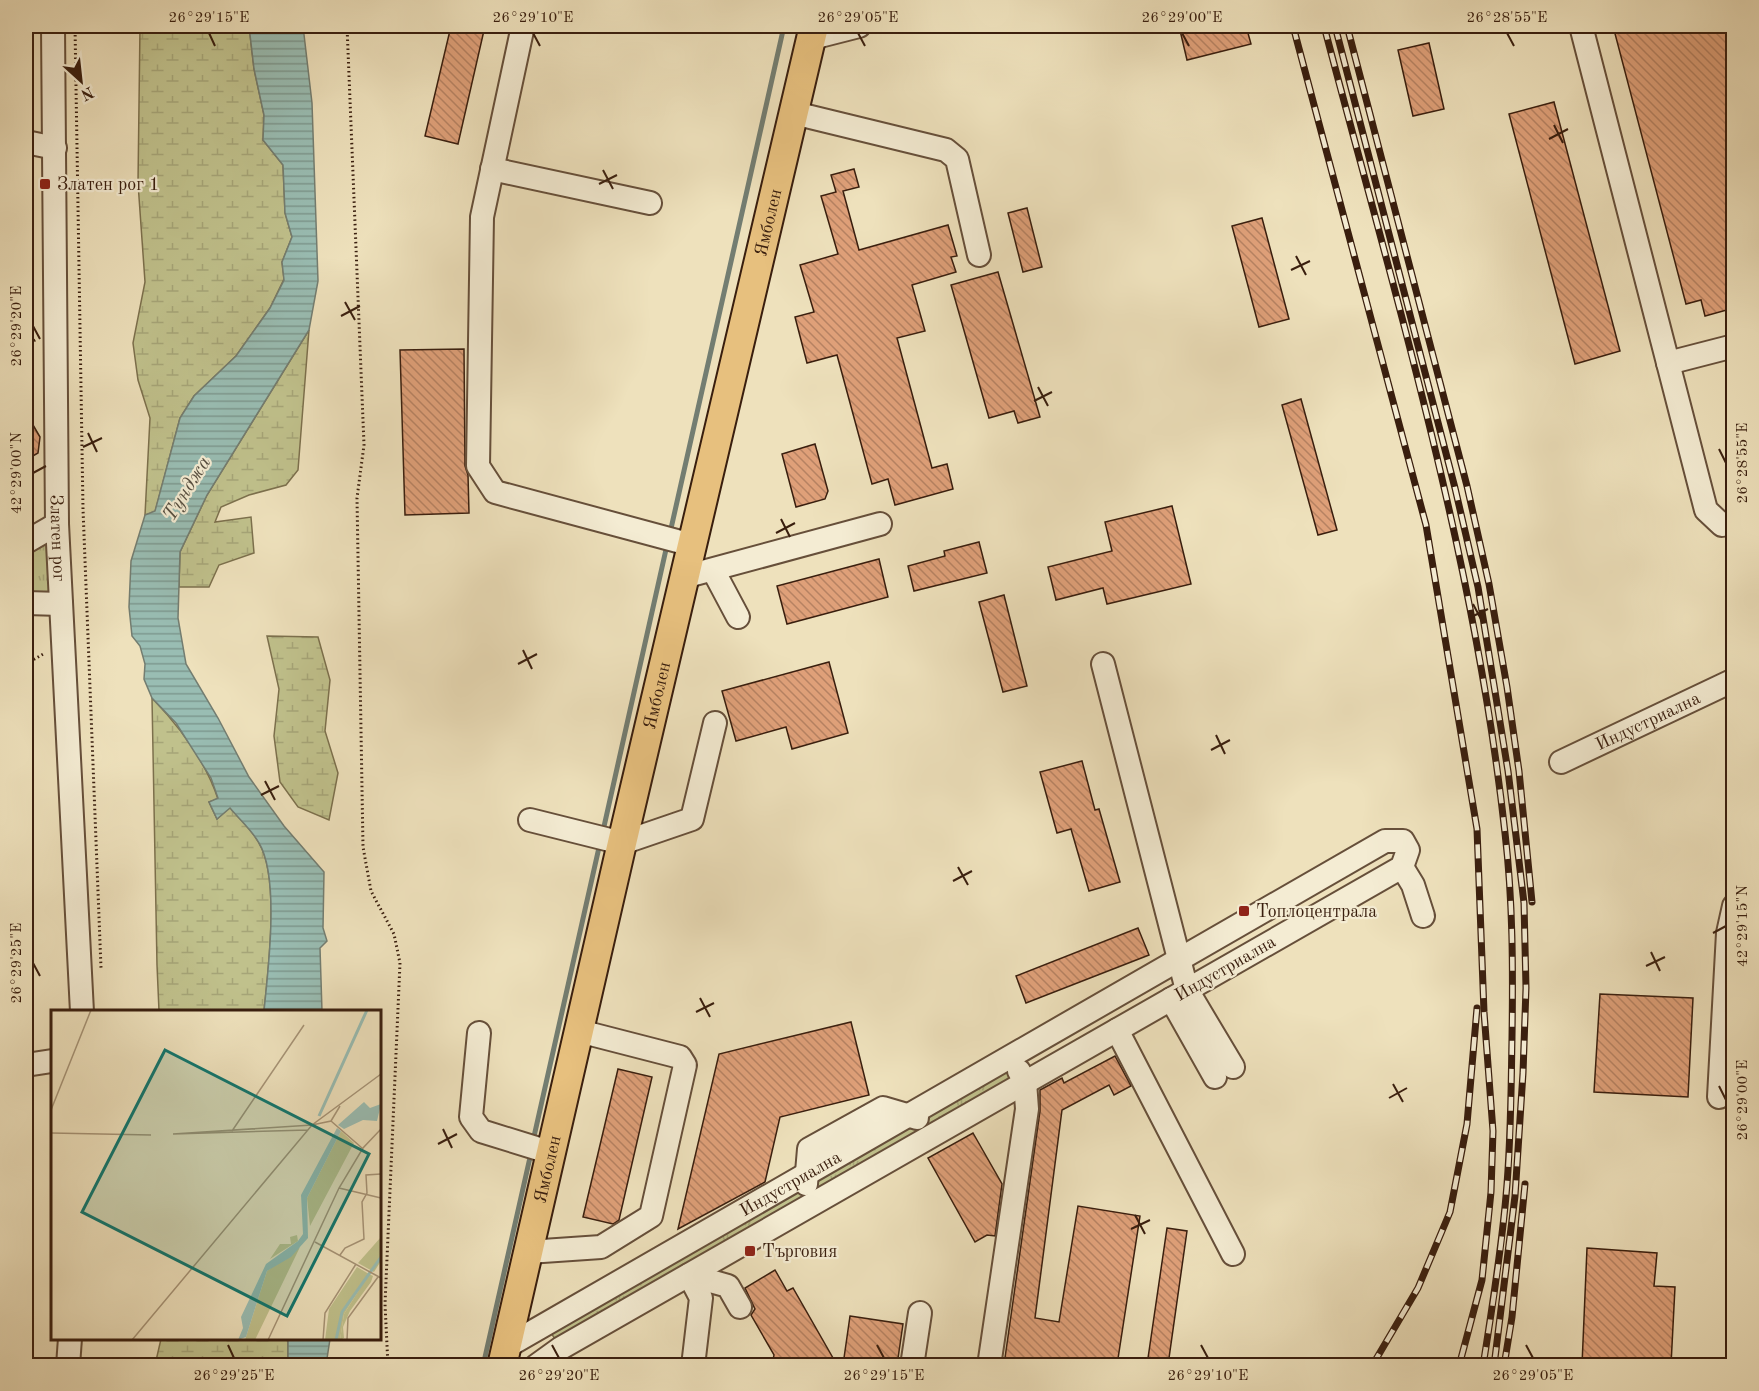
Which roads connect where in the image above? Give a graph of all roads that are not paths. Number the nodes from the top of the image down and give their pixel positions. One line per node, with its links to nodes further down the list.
1 (52, 26): 8 (street, Златен рог)
2 (523, 26): 9 (street)
3 (859, 26): 5 (street)
4 (1581, 26): 13 (street)
5 (813, 32): 6 (main road, Ямболен)
6 (794, 113): 11 (street); 18 (main road, Ямболен)
7 (26, 142): 8 (street)
8 (55, 148): 15 (street, Златен рог)
9 (492, 169): 10 (street); 18 (street)
10 (650, 203)
11 (979, 255)
12 (1734, 346): 13 (street)
13 (1668, 363): 14 (street)
14 (1734, 522)
15 (57, 524): 17 (street); 22 (street, Златен рог)
16 (880, 524): 19 (street)
17 (26, 542)
18 (692, 545): 20 (main road, Ямболен)
19 (713, 570): 20 (street); 23 (street)
20 (684, 577): 29 (main road, Ямболен)
21 (26, 603): 22 (street)
22 (61, 604): 35 (street, Златен рог)
23 (738, 617)
24 (1103, 664): 33 (street)
25 (1734, 680): 27 (street, Индустриална)
26 (715, 723): 29 (street)
27 (1561, 762)
28 (530, 820): 29 (street)
29 (622, 843): 37 (main road, Ямболен)
30 (1401, 867): 32 (street); 33 (street, Индустриална); 34 (street, Индустриална)
31 (1734, 906): 44 (street)
32 (1423, 916)
33 (1179, 959): 34 (street); 39 (street, Индустриална)
34 (1179, 994): 36 (street, Индустриална); 42 (street)
35 (82, 1010)
36 (1117, 1030): 43 (street, Индустриална); 51 (street)
37 (579, 1031): 47 (main road, Ямболен); 50 (street)
38 (479, 1033): 47 (street)
39 (1010, 1056): 43 (street); 45 (street, Индустриална)
40 (51, 1061): 41 (street)
41 (26, 1065)
42 (1224, 1072)
43 (1026, 1082): 46 (street, Индустриална); 61 (street)
44 (1719, 1097)
45 (908, 1115): 46 (street); 48 (street, Индустриална)
46 (947, 1127): 49 (street, Индустриална)
47 (552, 1153): 50 (main road, Ямболен)
48 (807, 1174): 49 (street); 56 (street, Индустриална)
49 (803, 1209): 52 (street, Индустриална)
50 (528, 1252): 56 (main road, Ямболен)
51 (1233, 1254)
52 (689, 1275): 53 (street); 58 (street, Индустриална); 59 (street)
53 (740, 1307)
54 (920, 1313): 60 (street)
55 (70, 1340): 57 (street)
56 (504, 1356)
57 (68, 1365)
58 (536, 1365)
59 (693, 1365)
60 (912, 1365)
61 (989, 1365)

